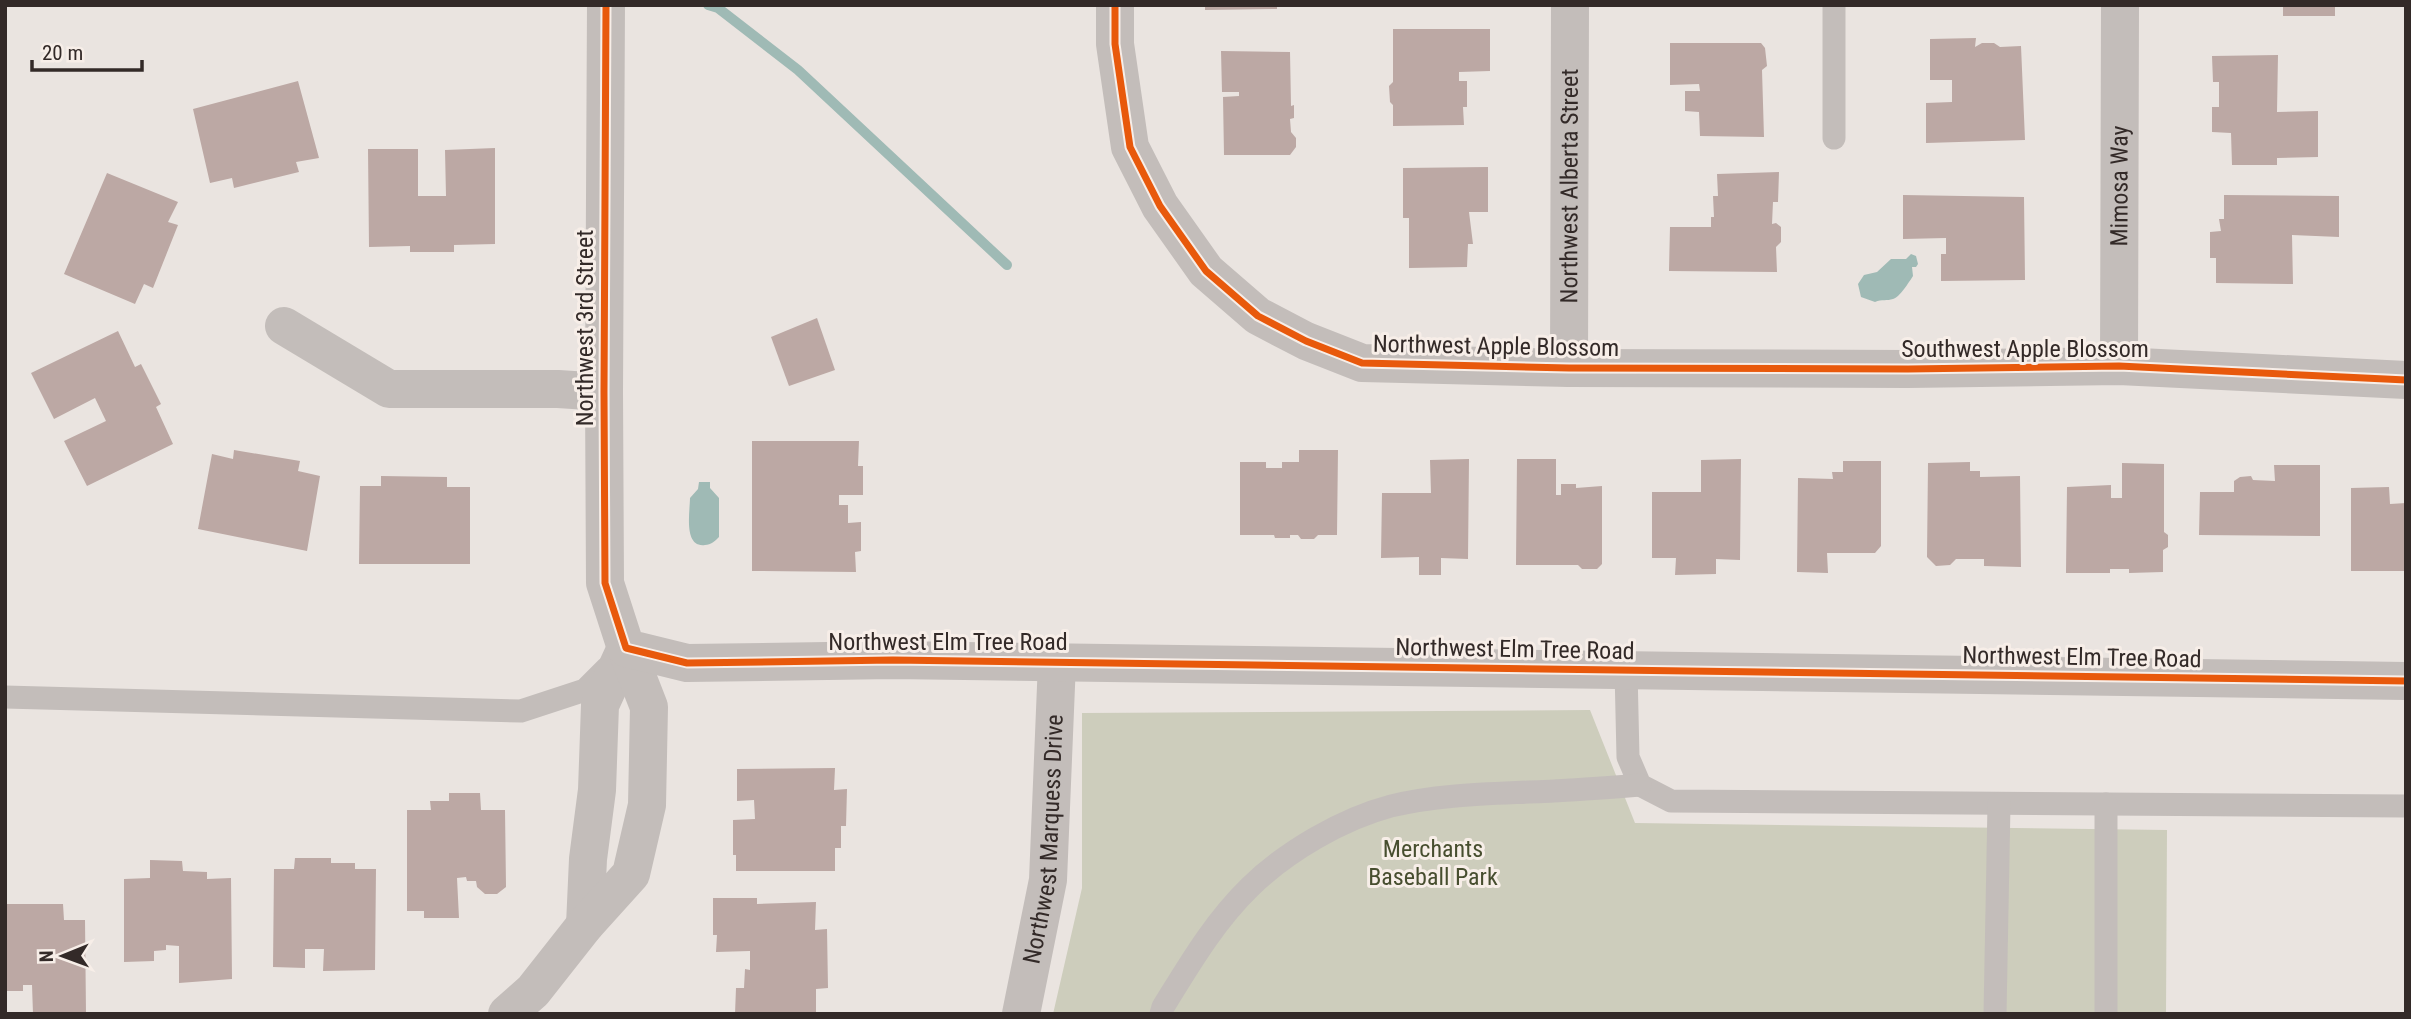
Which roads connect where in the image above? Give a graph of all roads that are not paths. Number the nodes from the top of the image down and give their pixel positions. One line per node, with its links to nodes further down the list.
1 (607, 5): 12 (street, Northwest 3rd Street)
2 (1115, 5): 9 (street, Northwest Apple Blossom)
3 (1570, 5): 9 (street, Northwest Alberta Street)
4 (1834, 5): 6 (lane)
5 (2120, 5): 8 (street, Mimosa Way)
6 (1834, 138)
7 (284, 326): 12 (street)
8 (2119, 366): 10 (street, Southwest Apple Blossom); 11 (street, Southwest Apple Blossom)
9 (1569, 368): 10 (street, Northwest Apple Blossom)
10 (1770, 368)
11 (2406, 380)
12 (604, 392): 13 (street, Northwest 3rd Street)
13 (626, 648): 14 (street, Northwest Elm Tree Road); 17 (lane); 22 (street); 22 (street, Northwest 3rd Street)
14 (1057, 662): 15 (street, Northwest Elm Tree Road); 24 (street, Northwest Marquess Drive)
15 (1626, 670): 16 (street, Northwest Elm Tree Road); 18 (lane)
16 (2406, 681)
17 (5, 697)
18 (1640, 785): 19 (lane); 25 (lane)
19 (1999, 804): 20 (lane); 26 (lane)
20 (2106, 804): 21 (lane); 27 (lane)
21 (2406, 806)
22 (585, 925): 23 (street, Northwest 3rd Street)
23 (532, 1006)
24 (1021, 1014)
25 (1161, 1014)
26 (1995, 1014)
27 (2106, 1014)

